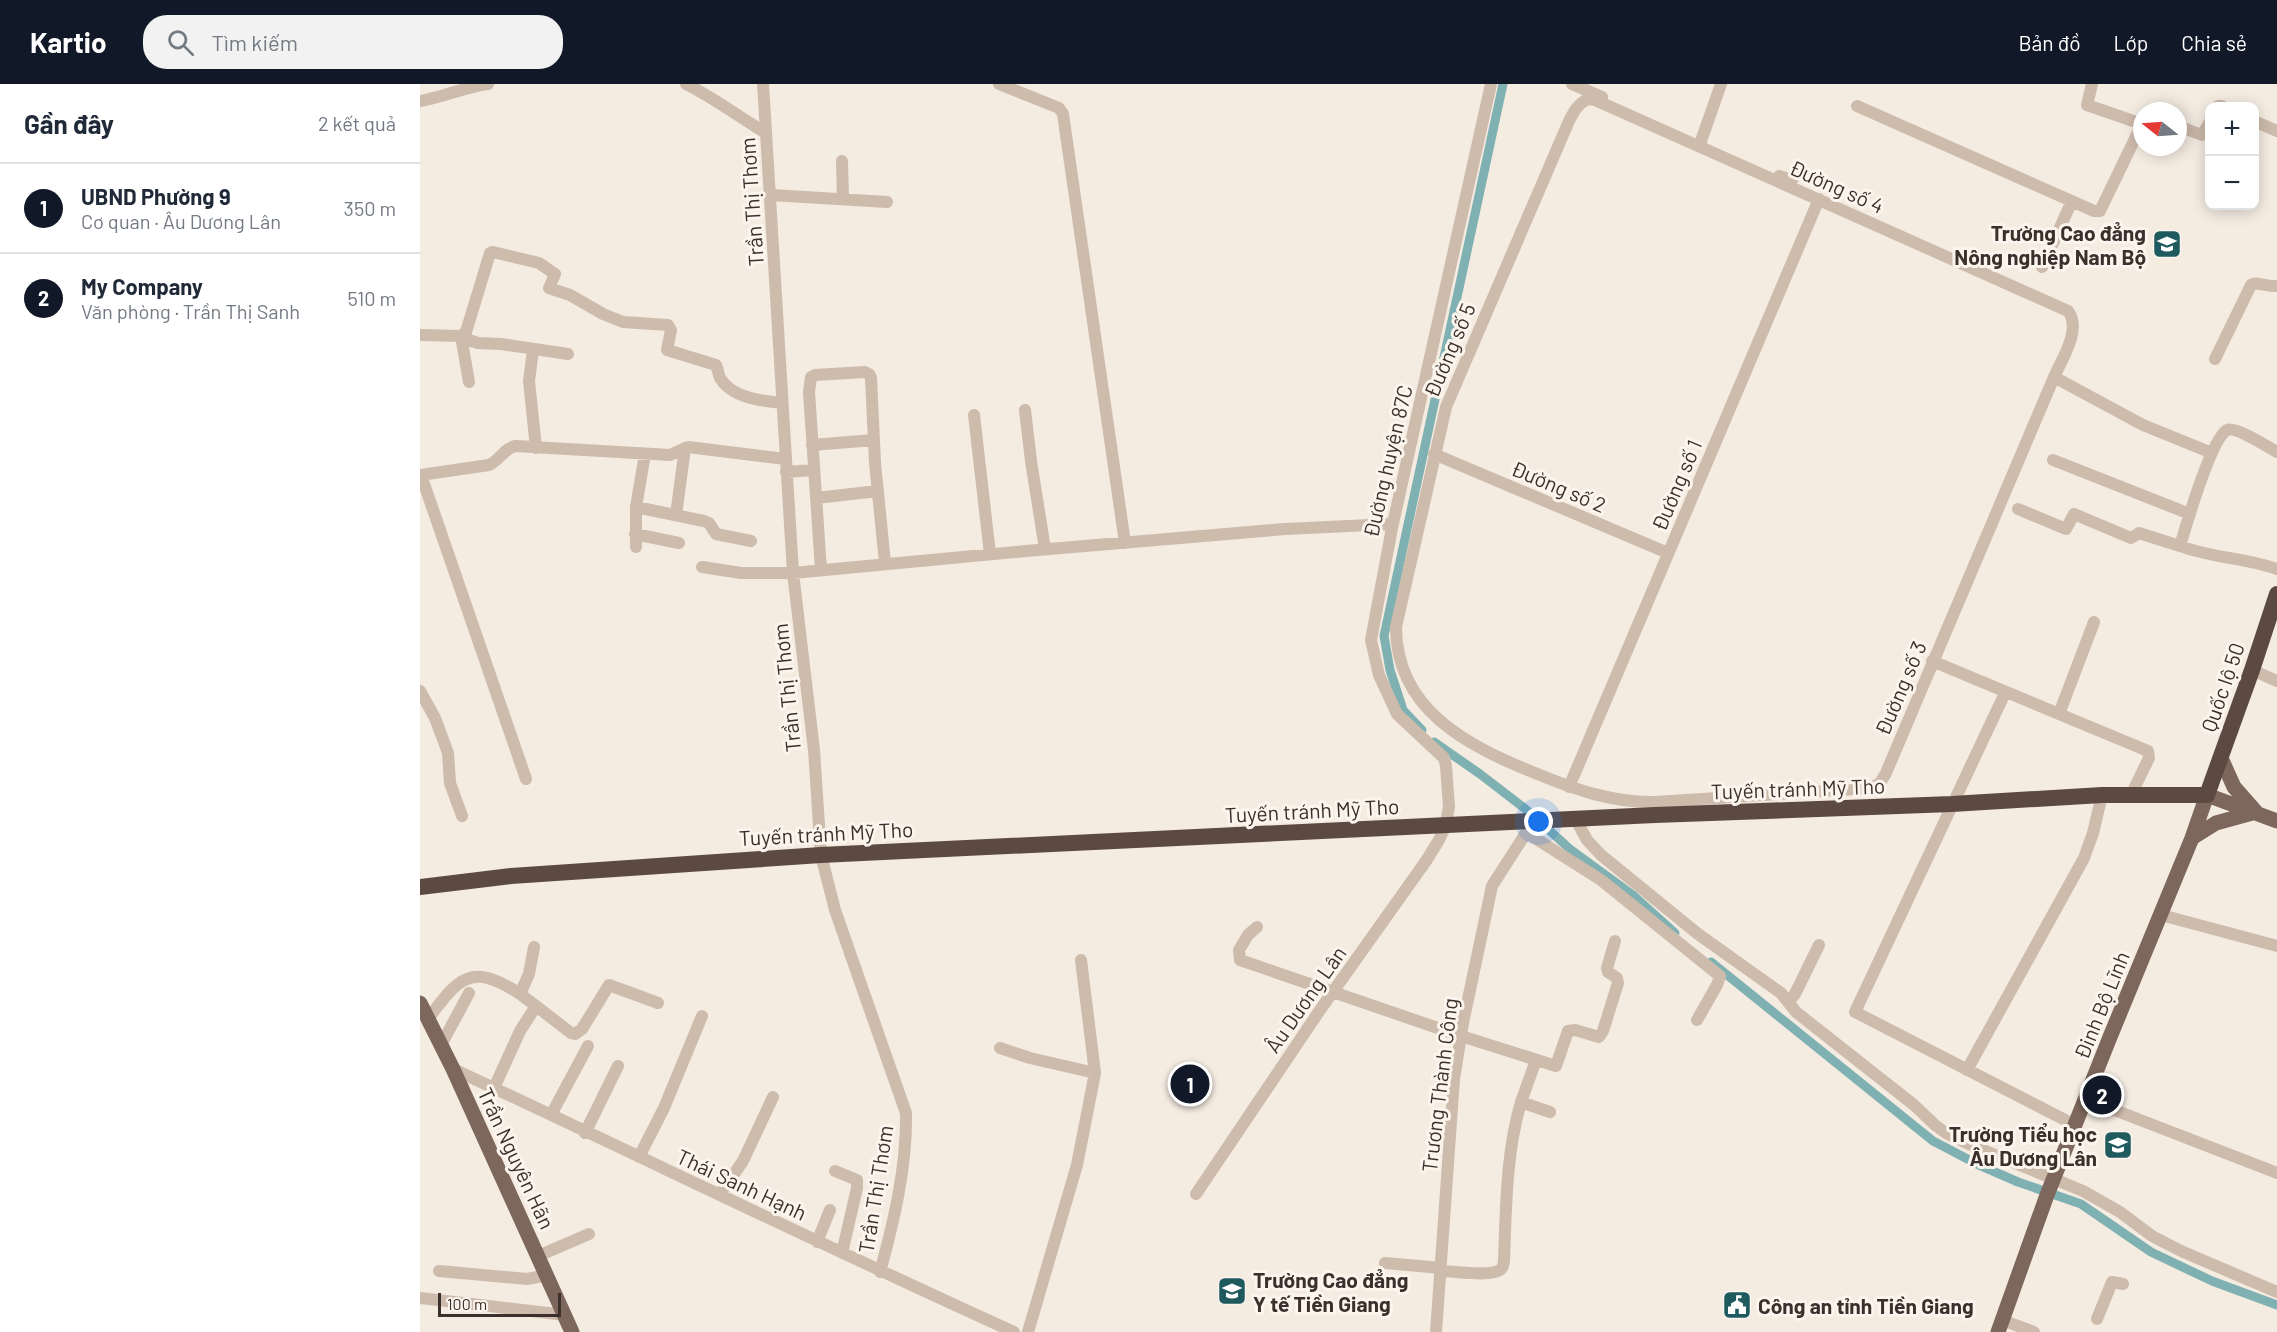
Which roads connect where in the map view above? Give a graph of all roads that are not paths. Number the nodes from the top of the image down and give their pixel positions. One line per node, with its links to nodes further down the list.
1 (488, 84): 9 (street)
2 (686, 84): 16 (street)
3 (763, 84): 16 (street, Trần Thị Thơm)
4 (999, 84): 60 (street)
5 (1491, 84): 57 (street, Đường huyện 87C)
6 (1572, 84): 17 (street)
7 (1722, 84): 17 (street)
8 (2092, 84): 23 (street)
9 (420, 101)
10 (1582, 102): 22 (street, Đường số 4); 45 (street, Đường số 5)
11 (1857, 106): 23 (street)
12 (2259, 123): 14 (street)
13 (2187, 130): 15 (street)
14 (2277, 131)
15 (2205, 132)
16 (766, 133): 20 (street, Trần Thị Thơm)
17 (1701, 141): 19 (street)
18 (842, 161): 21 (street)
19 (1796, 172)
20 (771, 195): 21 (street); 35 (street, Trần Thị Thơm)
21 (843, 198): 24 (street)
22 (1819, 199): 27 (street, Đường số 4); 63 (street, Đường số 1)
23 (2072, 201): 25 (street)
24 (887, 202)
25 (2042, 267)
26 (2277, 286): 32 (street)
27 (2073, 317): 33 (street, Đường số 3)
28 (420, 335): 29 (street)
29 (462, 335): 30 (street); 34 (street); 35 (street)
30 (533, 350): 31 (street); 40 (street)
31 (568, 354)
32 (2215, 359)
33 (2054, 377): 43 (street); 71 (street, Đường số 3)
34 (468, 382)
35 (782, 403): 46 (street, Trần Thị Thơm)
36 (1025, 410): 62 (street)
37 (974, 415): 64 (street)
38 (874, 440): 39 (street); 39 (street); 51 (street)
39 (812, 445): 48 (street)
40 (536, 447): 44 (street); 50 (street)
41 (685, 448): 44 (street); 46 (street); 56 (street)
42 (2277, 452): 43 (street)
43 (2212, 453): 55 (street)
44 (645, 454): 53 (street)
45 (1434, 454): 63 (street, Đường số 2); 79 (street, Đường số 5)
46 (785, 459): 49 (street, Trần Thị Thơm)
47 (2053, 460): 55 (street)
48 (812, 470): 49 (street); 52 (street)
49 (788, 472): 68 (street, Trần Thị Thơm)
50 (421, 475): 78 (street)
51 (878, 491): 52 (street); 65 (street)
52 (816, 498): 68 (street)
53 (636, 507): 56 (street); 59 (street)
54 (2018, 509): 61 (street)
55 (2190, 514): 61 (street)
56 (676, 515): 58 (street)
57 (1392, 524): 60 (street); 92 (street, Đường huyện 87C)
58 (751, 541)
59 (679, 543)
60 (1125, 543): 62 (street)
61 (2180, 546): 67 (street)
62 (1045, 549): 64 (street)
63 (1668, 553): 79 (street, Đường số 1)
64 (990, 554): 65 (street)
65 (885, 564): 68 (street)
66 (702, 567): 68 (street)
67 (2277, 569)
68 (806, 572): 94 (street, Trần Thị Thơm)
69 (2277, 594): 72 (highway, Quốc lộ 50)
70 (2094, 622): 76 (street)
71 (1932, 661): 75 (street); 80 (street, Đường số 3)
72 (2253, 670): 73 (street); 77 (highway, Quốc lộ 50)
73 (2277, 681)
74 (420, 691): 88 (street)
75 (2005, 693): 76 (street); 84 (street)
76 (2058, 714): 82 (street)
77 (2221, 758): 83 (highway, Quốc lộ 50); 87 (main road)
78 (525, 779)
79 (1569, 787): 85 (street, Đường số 3)
80 (1826, 790): 85 (street, Đường số 3); 86 (street)
81 (2102, 795): 82 (highway, Tuyến tránh Mỹ Tho); 84 (highway, Tuyến tránh Mỹ Tho); 119 (street)
82 (2131, 795): 83 (highway, Tuyến tránh Mỹ Tho)
83 (2207, 795): 87 (main road); 93 (main road, Đinh Bộ Lĩnh)
84 (1952, 804): 86 (highway, Tuyến tránh Mỹ Tho); 119 (street)
85 (1655, 809): 86 (highway, Tuyến tránh Mỹ Tho); 89 (highway, Tuyến tránh Mỹ Tho)
86 (1826, 809)
87 (2256, 812): 90 (main road); 93 (main road)
88 (462, 816)
89 (1573, 820): 91 (highway, Tuyến tránh Mỹ Tho); 106 (street)
90 (2277, 822)
91 (1532, 825): 92 (highway, Tuyến tránh Mỹ Tho); 111 (street); 112 (street, Trương Thành Công)
92 (1445, 827): 94 (highway, Tuyến tránh Mỹ Tho); 104 (street, Âu Dương Lân)
93 (2192, 838): 96 (main road, Đinh Bộ Lĩnh)
94 (821, 855): 95 (highway, Tuyến tránh Mỹ Tho); 143 (street, Trần Thị Thơm)
95 (420, 887)
96 (2161, 915): 100 (street); 123 (main road, Đinh Bộ Lĩnh)
97 (1257, 927): 104 (street)
98 (1615, 941): 116 (street)
99 (1819, 945): 106 (street)
100 (2277, 946)
101 (534, 947): 105 (street)
102 (1081, 960): 120 (street)
103 (469, 993): 113 (street)
104 (1332, 993): 112 (street); 134 (street, Âu Dương Lân)
105 (520, 994): 108 (street); 109 (street)
106 (1788, 1002): 132 (street)
107 (658, 1003): 108 (street)
108 (536, 1006): 121 (street)
109 (423, 1010): 113 (main road, Trần Nguyên Hãn)
110 (702, 1016): 129 (street)
111 (1697, 1020)
112 (1461, 1036): 116 (street); 141 (street, Trương Thành Công)
113 (441, 1045): 118 (main road, Trần Nguyên Hãn)
114 (588, 1046): 126 (street)
115 (1000, 1048): 120 (street)
116 (1536, 1060): 124 (street)
117 (618, 1066): 128 (street)
118 (453, 1069): 121 (street, Thái Sanh Hạnh); 139 (main road, Trần Nguyên Hãn)
119 (1967, 1070): 127 (street)
120 (1095, 1073): 153 (street)
121 (494, 1088): 126 (street, Thái Sanh Hạnh)
122 (773, 1097): 133 (street)
123 (2086, 1098): 127 (main road, Đinh Bộ Lĩnh); 131 (street)
124 (1521, 1102): 125 (street); 141 (street)
125 (1550, 1112)
126 (551, 1115): 128 (street, Thái Sanh Hạnh)
127 (2075, 1125): 132 (main road, Đinh Bộ Lĩnh)
128 (585, 1132): 129 (street, Thái Sanh Hạnh)
129 (639, 1157): 133 (street, Thái Sanh Hạnh)
130 (835, 1171): 138 (street)
131 (2277, 1173)
132 (2051, 1186): 146 (street); 150 (main road, Đinh Bộ Lĩnh)
133 (720, 1194): 137 (street, Thái Sanh Hạnh)
134 (1196, 1194)
135 (830, 1210): 137 (street)
136 (589, 1234): 139 (street)
137 (818, 1242): 138 (street, Thái Sanh Hạnh)
138 (842, 1253): 143 (street, Thái Sanh Hạnh)
139 (538, 1256): 144 (main road, Trần Nguyên Hãn)
140 (1385, 1263): 141 (street)
141 (1440, 1270): 154 (street, Trương Thành Công)
142 (439, 1271): 144 (street)
143 (880, 1272): 152 (street, Thái Sanh Hạnh)
144 (547, 1275): 148 (main road, Trần Nguyên Hãn)
145 (2123, 1284): 149 (street)
146 (2277, 1292)
147 (420, 1298): 148 (street)
148 (565, 1315): 151 (main road, Trần Nguyên Hãn)
149 (2097, 1319)
150 (2000, 1326): 155 (street)
151 (572, 1332)
152 (1014, 1332)
153 (1028, 1332)
154 (1436, 1332)
155 (2034, 1332)

